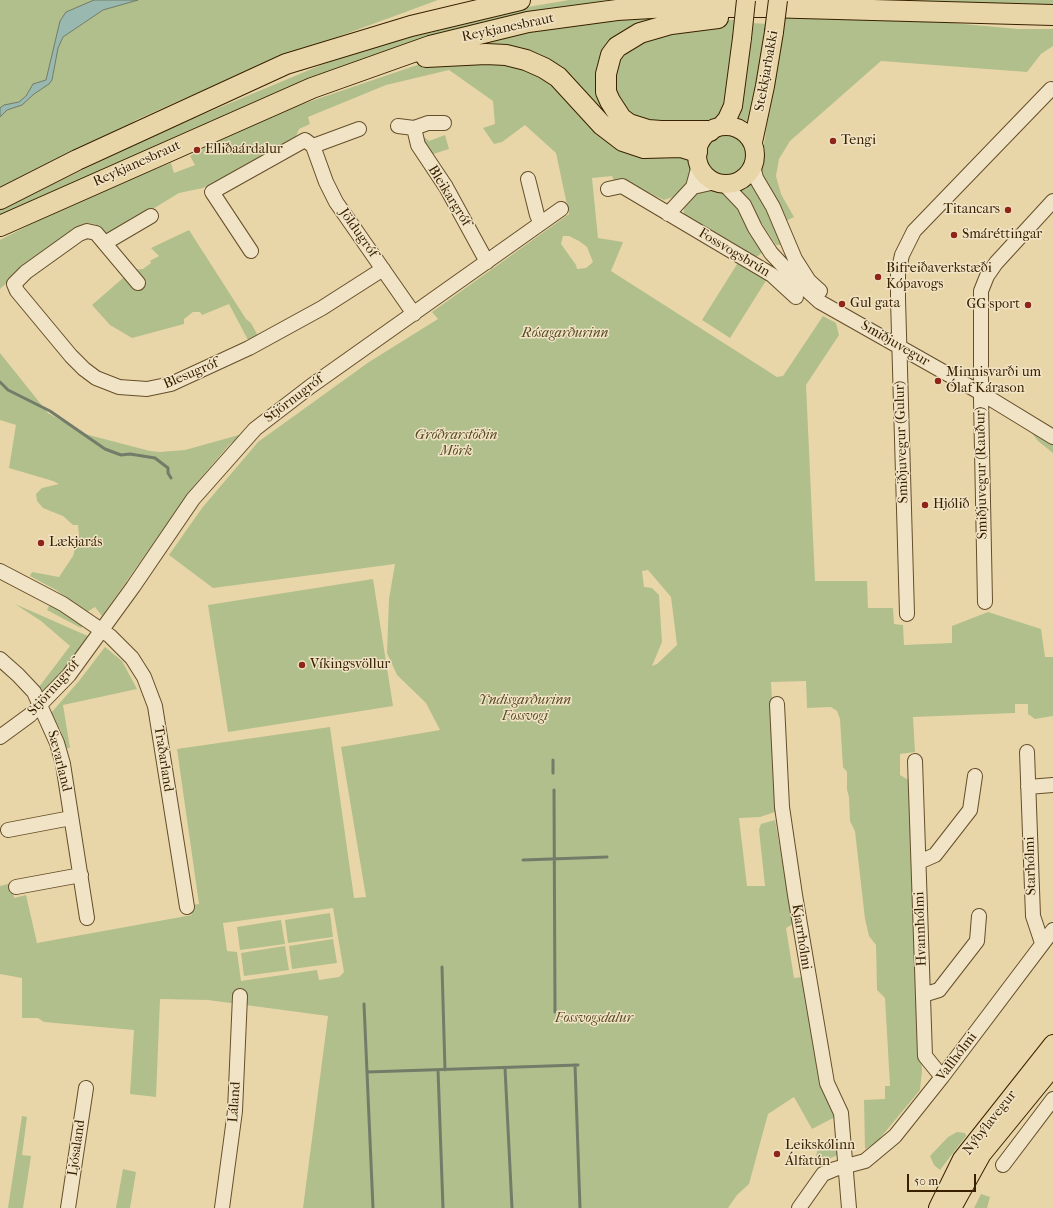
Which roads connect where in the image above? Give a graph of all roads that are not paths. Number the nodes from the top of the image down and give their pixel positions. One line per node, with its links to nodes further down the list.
1 (454, 0): 6 (highway)
2 (520, 0): 6 (highway, Reykjanesbraut)
3 (746, 0): 12 (main road, Stekkjarbakki, bridge)
4 (772, 3): 5 (highway, Reykjanesbraut); 7 (highway, Reykjanesbraut); 12 (highway); 14 (main road, Stekkjarbakki, bridge)
5 (1053, 15)
6 (411, 26): 22 (highway, Reykjanesbraut)
7 (400, 56): 16 (highway); 28 (highway, Reykjanesbraut)
8 (1051, 89): 37 (street, Smiðjuvegur (Gulur))
9 (444, 123): 11 (street)
10 (398, 126): 11 (street)
11 (414, 128): 31 (street, Bleikargróf)
12 (715, 128): 14 (main road); 16 (main road)
13 (359, 129): 15 (street)
14 (753, 142): 17 (main road)
15 (313, 146): 30 (street); 32 (street, Jöldugróf)
16 (698, 158): 19 (main road); 20 (street)
17 (753, 166): 19 (main road); 35 (street, Smiðjuvegur)
18 (528, 180): 27 (street)
19 (720, 183): 20 (street); 35 (street, Smiðjuvegur)
20 (693, 187): 25 (street)
21 (608, 189): 25 (street, Fossvogsbrún)
22 (0, 199)
23 (1053, 201): 38 (street, Smiðjuvegur (Rauður))
24 (561, 209): 27 (street, Stjörnugróf)
25 (668, 214): 34 (street, Fossvogsbrún)
26 (151, 216): 29 (street)
27 (541, 224): 31 (street, Stjörnugróf)
28 (0, 226)
29 (105, 243): 32 (street, Blesugróf); 33 (street, Blesugróf)
30 (251, 251)
31 (487, 262): 36 (street, Stjörnugróf)
32 (383, 269): 36 (street, Jöldugróf)
33 (138, 283)
34 (796, 297)
35 (840, 313): 37 (street, Smiðjuvegur)
36 (414, 314): 43 (street, Stjörnugróf)
37 (899, 347): 38 (street, Smiðjuvegur); 42 (street, Smiðjuvegur (Gulur))
38 (981, 393): 39 (street, Smiðjuvegur); 41 (street, Smiðjuvegur (Rauður))
39 (1053, 437)
40 (0, 571): 43 (street)
41 (985, 602)
42 (907, 614)
43 (101, 630): 46 (street, Stjörnugróf); 58 (street, Traðarland)
44 (0, 659): 46 (street, Sævarland)
45 (777, 704): 71 (street, Kjarrhólmi)
46 (41, 705): 47 (street, Stjörnugróf); 53 (street, Sævarland)
47 (0, 737)
48 (1027, 752): 52 (street, Starhólmi)
49 (915, 761): 55 (street, Hvannhólmi)
50 (975, 776): 55 (street)
51 (1053, 785): 52 (street)
52 (1028, 787): 62 (street, Starhólmi)
53 (71, 818): 54 (street); 56 (street, Sævarland)
54 (8, 830)
55 (919, 862): 63 (street, Hvannhólmi)
56 (81, 874): 57 (street); 60 (street, Sævarland)
57 (16, 888)
58 (187, 907)
59 (979, 916): 63 (street)
60 (87, 918)
61 (1053, 930): 62 (street, Vallhólmi)
62 (1042, 943): 67 (street, Vallhólmi)
63 (923, 995): 67 (street, Hvannhólmi)
64 (240, 996): 73 (street, Láland)
65 (1053, 1044): 76 (main road, Nýbýlavegur)
66 (1053, 1067): 77 (main road, Nýbýlavegur)
67 (942, 1077): 71 (street, Vallhólmi)
68 (86, 1088): 72 (street, Ljósaland)
69 (1053, 1098): 70 (street)
70 (1003, 1165)
71 (846, 1166): 74 (street, Vallhólmi); 75 (street, Kjarrhólmi)
72 (68, 1208)
73 (222, 1208)
74 (799, 1208)
75 (849, 1208)
76 (938, 1208)
77 (952, 1208)

